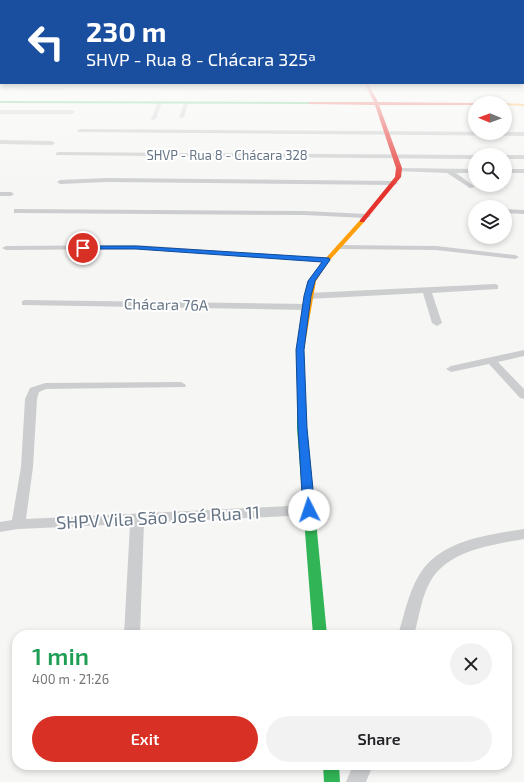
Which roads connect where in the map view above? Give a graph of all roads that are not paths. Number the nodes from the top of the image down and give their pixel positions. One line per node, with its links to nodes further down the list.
1 (381, 117): 3 (street)
2 (79, 131): 3 (street)
3 (387, 134): 4 (street); 8 (street)
4 (524, 134)
5 (0, 142): 6 (street)
6 (52, 143)
7 (58, 154): 8 (street, SHVP - Rua 8 - Chácara 328)
8 (395, 156): 9 (street, SHVP - Rua 8 - Chácara 328); 12 (street)
9 (468, 157)
10 (512, 157): 11 (street)
11 (524, 157)
12 (399, 170): 13 (street); 18 (street)
13 (449, 171): 14 (street); 19 (street)
14 (468, 171)
15 (512, 171): 16 (street)
16 (523, 172)
17 (60, 182): 18 (street)
18 (395, 183): 25 (street)
19 (468, 185)
20 (0, 194): 21 (street)
21 (11, 194)
22 (17, 210): 25 (street)
23 (512, 211): 24 (street)
24 (524, 212)
25 (367, 216): 26 (street)
26 (340, 247): 28 (street); 29 (street)
27 (6, 248): 29 (street)
28 (514, 257)
29 (327, 260): 32 (street)
30 (495, 287): 31 (street)
31 (427, 291): 32 (street); 35 (street)
32 (308, 296): 34 (street)
33 (25, 303): 34 (street, Chácara 76A)
34 (307, 307): 41 (street)
35 (437, 323)
36 (524, 353): 37 (street)
37 (492, 361): 38 (street); 40 (street)
38 (451, 368)
39 (181, 385): 43 (street)
40 (524, 396)
41 (309, 510): 42 (street, SHPV Vila São José Rua 11); 46 (street)
42 (137, 520): 43 (street, SHPV Vila São José Rua 11); 45 (street)
43 (6, 526)
44 (524, 534): 47 (street)
45 (132, 630)
46 (320, 630)
47 (408, 630)
48 (331, 770): 50 (street)
49 (362, 770): 51 (street)
50 (332, 782)
51 (356, 782)

